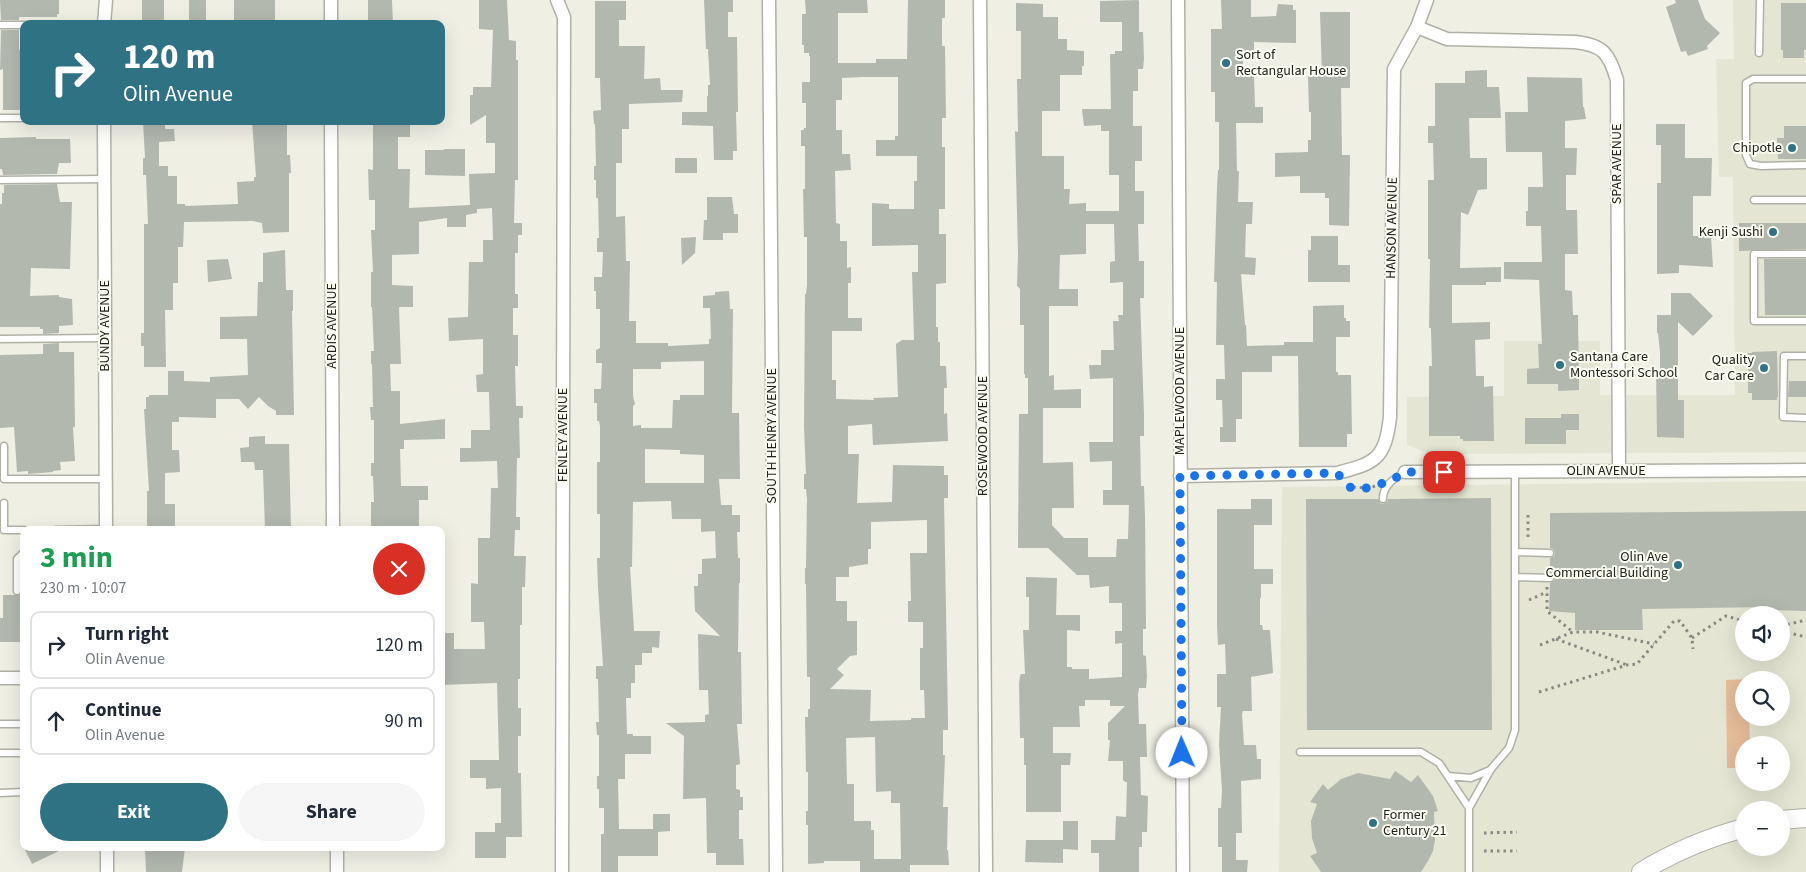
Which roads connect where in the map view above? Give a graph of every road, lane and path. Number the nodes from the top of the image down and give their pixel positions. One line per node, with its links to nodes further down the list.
1 (106, 0): 9 (street)
2 (331, 0): 10 (street)
3 (557, 0): 92 (street, FENLEY AVENUE)
4 (769, 0): 93 (street, SOUTH HENRY AVENUE)
5 (980, 0): 94 (street, ROSEWOOD AVENUE)
6 (1178, 0): 38 (street, MAPLEWOOD AVENUE)
7 (1427, 0): 13 (street, HANSON AVENUE)
8 (1760, 0): 14 (lane)
9 (104, 20)
10 (331, 20)
11 (20, 25): 12 (lane)
12 (0, 26)
13 (1417, 27): 34 (street, SPAR AVENUE); 37 (street, HANSON AVENUE)
14 (1759, 53)
15 (1806, 79): 20 (lane)
16 (0, 118): 17 (lane)
17 (20, 118)
18 (104, 125): 21 (street, BUNDY AVENUE)
19 (331, 125): 44 (street, ARDIS AVENUE)
20 (1806, 165)
21 (105, 179): 22 (lane); 27 (street, BUNDY AVENUE)
22 (0, 180)
23 (1754, 200): 24 (lane)
24 (1806, 200)
25 (1806, 254): 26 (lane)
26 (1806, 321)
27 (105, 338): 28 (lane); 39 (street, BUNDY AVENUE)
28 (0, 339)
29 (1806, 356): 30 (lane)
30 (1806, 418)
31 (4, 446): 39 (lane)
32 (1806, 462): 33 (lane)
33 (1806, 470): 34 (street, OLIN AVENUE)
34 (1619, 471): 36 (street, OLIN AVENUE)
35 (1406, 472): 36 (street, OLIN AVENUE); 40 (lane)
36 (1515, 472): 46 (lane)
37 (1337, 473): 38 (street); 40 (path)
38 (1180, 476): 95 (street, MAPLEWOOD AVENUE)
39 (106, 479): 43 (street, BUNDY AVENUE)
40 (1390, 481): 41 (lane)
41 (1383, 499)
42 (4, 504): 45 (lane)
43 (106, 526)
44 (333, 526)
45 (20, 530)
46 (1515, 552): 47 (lane); 49 (lane)
47 (1550, 553)
48 (20, 556): 51 (lane)
49 (1515, 577): 50 (lane); 76 (lane)
50 (1548, 578): 52 (path)
51 (16, 591)
52 (1547, 592): 53 (path); 54 (path)
53 (1529, 600)
54 (1547, 611): 55 (path); 59 (path)
55 (1540, 613)
56 (1735, 618): 62 (path)
57 (1806, 620): 58 (path)
58 (1790, 624)
59 (1573, 632): 63 (path); 64 (path)
60 (1790, 633): 61 (path)
61 (1806, 637)
62 (1692, 638): 64 (path); 66 (path)
63 (1556, 639): 65 (path); 67 (path)
64 (1654, 644): 67 (path)
65 (1540, 645)
66 (1693, 649)
67 (1627, 666): 70 (path)
68 (0, 678): 69 (street)
69 (20, 678)
70 (1539, 692)
71 (0, 724): 72 (lane)
72 (20, 724)
73 (1300, 752): 77 (lane)
74 (0, 753): 75 (lane)
75 (20, 753)
76 (1491, 769): 77 (lane); 80 (lane)
77 (1448, 776): 80 (lane)
78 (20, 792): 79 (lane)
79 (0, 793)
80 (1469, 808): 96 (lane)
81 (1806, 818): 82 (street)
82 (1790, 819)
83 (1735, 831): 97 (street)
84 (1484, 832): 85 (path)
85 (1517, 832)
86 (106, 851): 90 (street)
87 (337, 851): 91 (street)
88 (1484, 851): 89 (path)
89 (1516, 851)
90 (107, 872)
91 (337, 872)
92 (562, 872)
93 (776, 872)
94 (986, 872)
95 (1184, 872)
96 (1469, 872)
97 (1641, 872)

